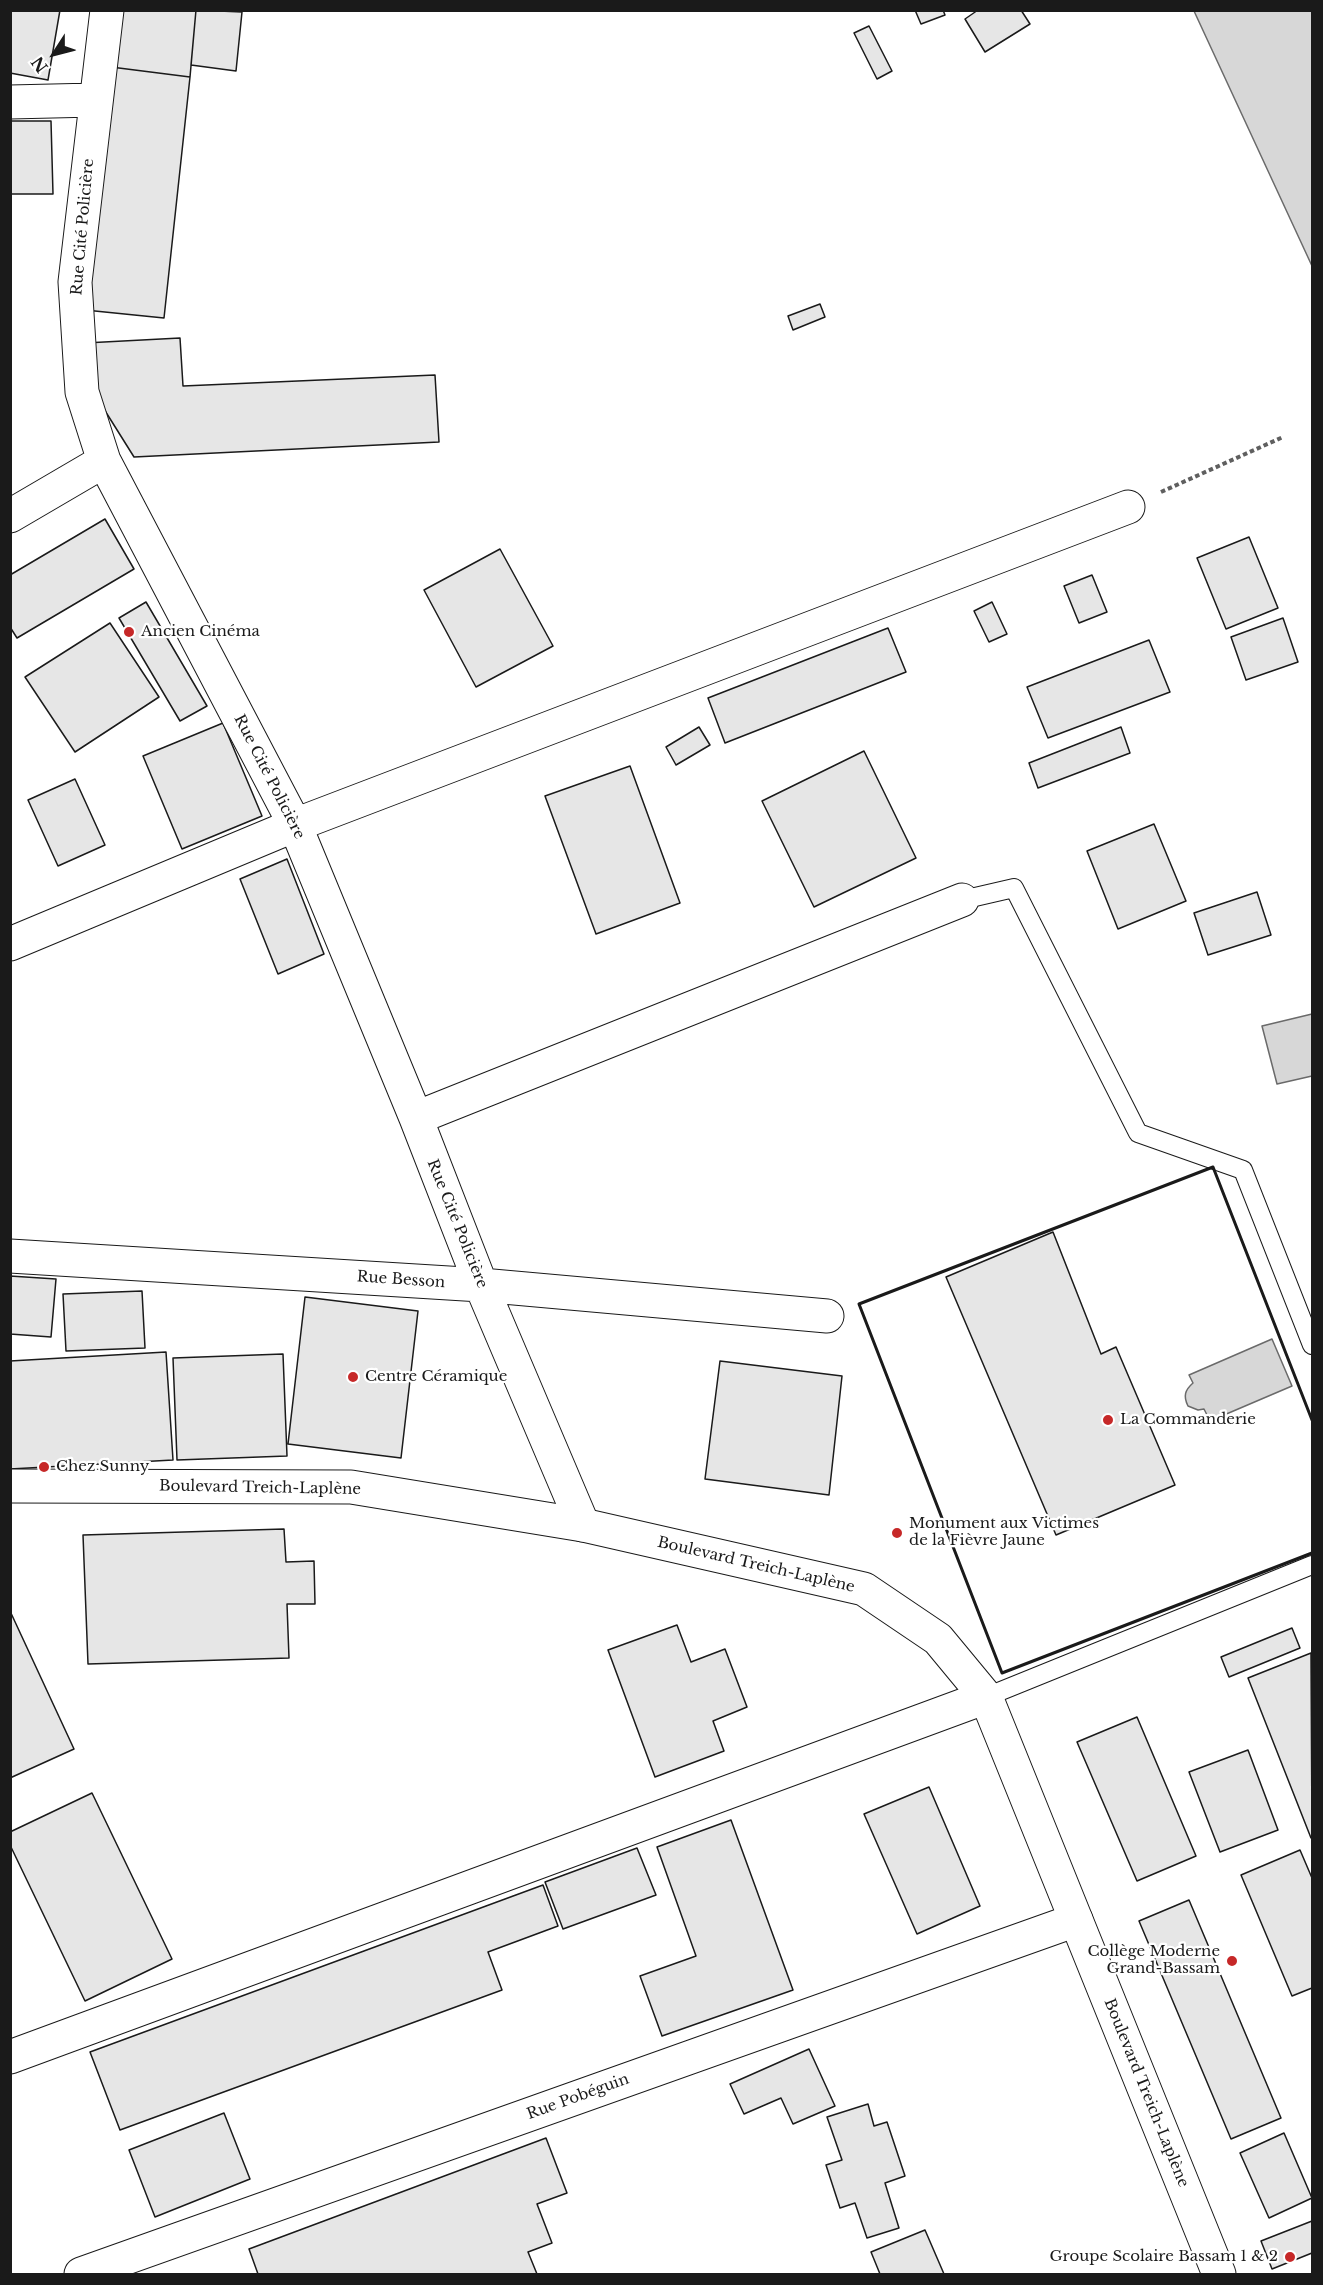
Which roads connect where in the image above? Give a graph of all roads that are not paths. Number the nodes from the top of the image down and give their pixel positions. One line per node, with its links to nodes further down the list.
1 (107, 10): 2 (street, Rue Cité Policière)
2 (95, 100): 3 (street); 4 (street, Rue Cité Policière)
3 (10, 102)
4 (104, 460): 6 (street); 7 (street, Rue Cité Policière)
5 (1128, 507): 7 (street)
6 (10, 516)
7 (295, 825): 9 (street); 10 (street, Rue Cité Policière)
8 (963, 900): 10 (street); 14 (lane)
9 (10, 944)
10 (416, 1119): 12 (street, Rue Cité Policière)
11 (10, 1256): 12 (street, Rue Besson)
12 (481, 1285): 13 (street, Rue Besson); 16 (street, Rue Cité Policière)
13 (827, 1316)
14 (1312, 1345)
15 (10, 1486): 16 (street, Boulevard Treich-Laplène)
16 (583, 1525): 18 (street, Boulevard Treich-Laplène)
17 (1312, 1565): 18 (lane)
18 (986, 1697): 19 (street, Boulevard Treich-Laplène); 20 (street)
19 (1076, 1920): 21 (street, Rue Pobéguin); 22 (street, Boulevard Treich-Laplène)
20 (10, 2057)
21 (81, 2274)
22 (1219, 2274)

